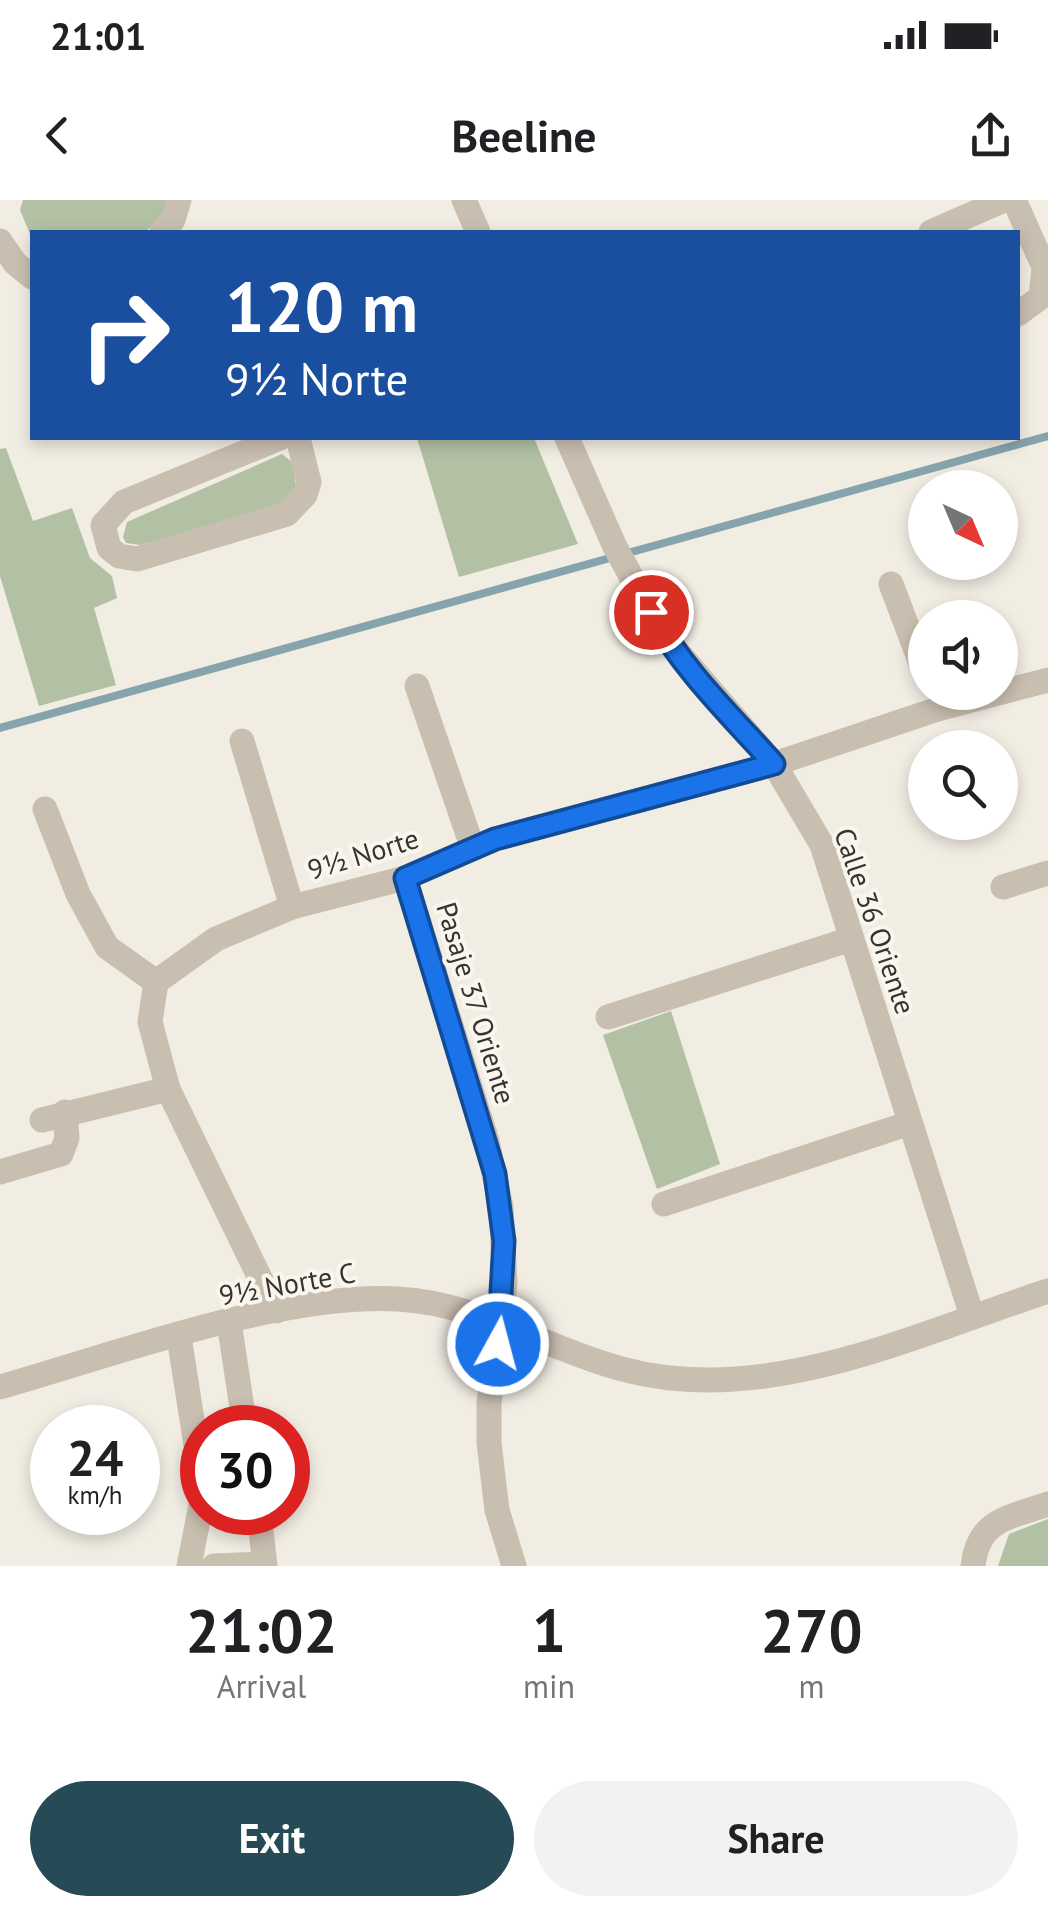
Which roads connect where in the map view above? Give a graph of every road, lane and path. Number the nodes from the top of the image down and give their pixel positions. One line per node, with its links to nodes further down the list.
1 (179, 200): 5 (street)
2 (1004, 200): 7 (street)
3 (1014, 200): 10 (street)
4 (472, 203): 6 (street)
5 (164, 230)
6 (478, 230)
7 (935, 230)
8 (0, 240): 9 (street)
9 (30, 275)
10 (1020, 312)
11 (275, 440): 12 (street)
12 (299, 440)
13 (573, 440): 21 (street, Calle 36 Oriente)
14 (892, 584): 15 (street)
15 (908, 628)
16 (1048, 680): 18 (street, 9½ Norte)
17 (417, 686): 23 (street)
18 (1018, 686)
19 (912, 710): 21 (street, 9½ Norte)
20 (242, 741): 27 (street)
21 (774, 764): 23 (street, 9½ Norte); 28 (street, Calle 36 Oriente)
22 (45, 809): 29 (street)
23 (472, 846): 25 (street, 9½ Norte)
24 (1048, 873): 26 (street)
25 (405, 878): 27 (street, 9½ Norte); 39 (street, Pasaje 37 Oriente)
26 (1003, 887)
27 (292, 907): 29 (street, 9½ Norte)
28 (851, 938): 30 (street); 32 (street, Calle 36 Oriente)
29 (156, 982): 31 (street)
30 (608, 1016)
31 (168, 1089): 33 (street); 36 (street)
32 (910, 1123): 34 (street); 37 (street, Calle 36 Oriente)
33 (0, 1172)
34 (664, 1204)
35 (1048, 1292): 37 (street, 9½ Norte C)
36 (276, 1311): 38 (street, 9½ Norte C); 39 (street, 9½ Norte C)
37 (972, 1316): 39 (street, 9½ Norte C)
38 (228, 1322): 40 (street, 9½ Norte C); 43 (street)
39 (502, 1324): 50 (street, Pasaje 37 Oriente)
40 (179, 1336): 41 (street, 9½ Norte C); 42 (street)
41 (0, 1388)
42 (190, 1405)
43 (241, 1405)
44 (1048, 1504): 51 (street)
45 (195, 1535): 48 (street)
46 (261, 1535): 47 (street)
47 (265, 1565): 49 (street)
48 (189, 1566)
49 (214, 1566)
50 (514, 1566)
51 (973, 1566)

